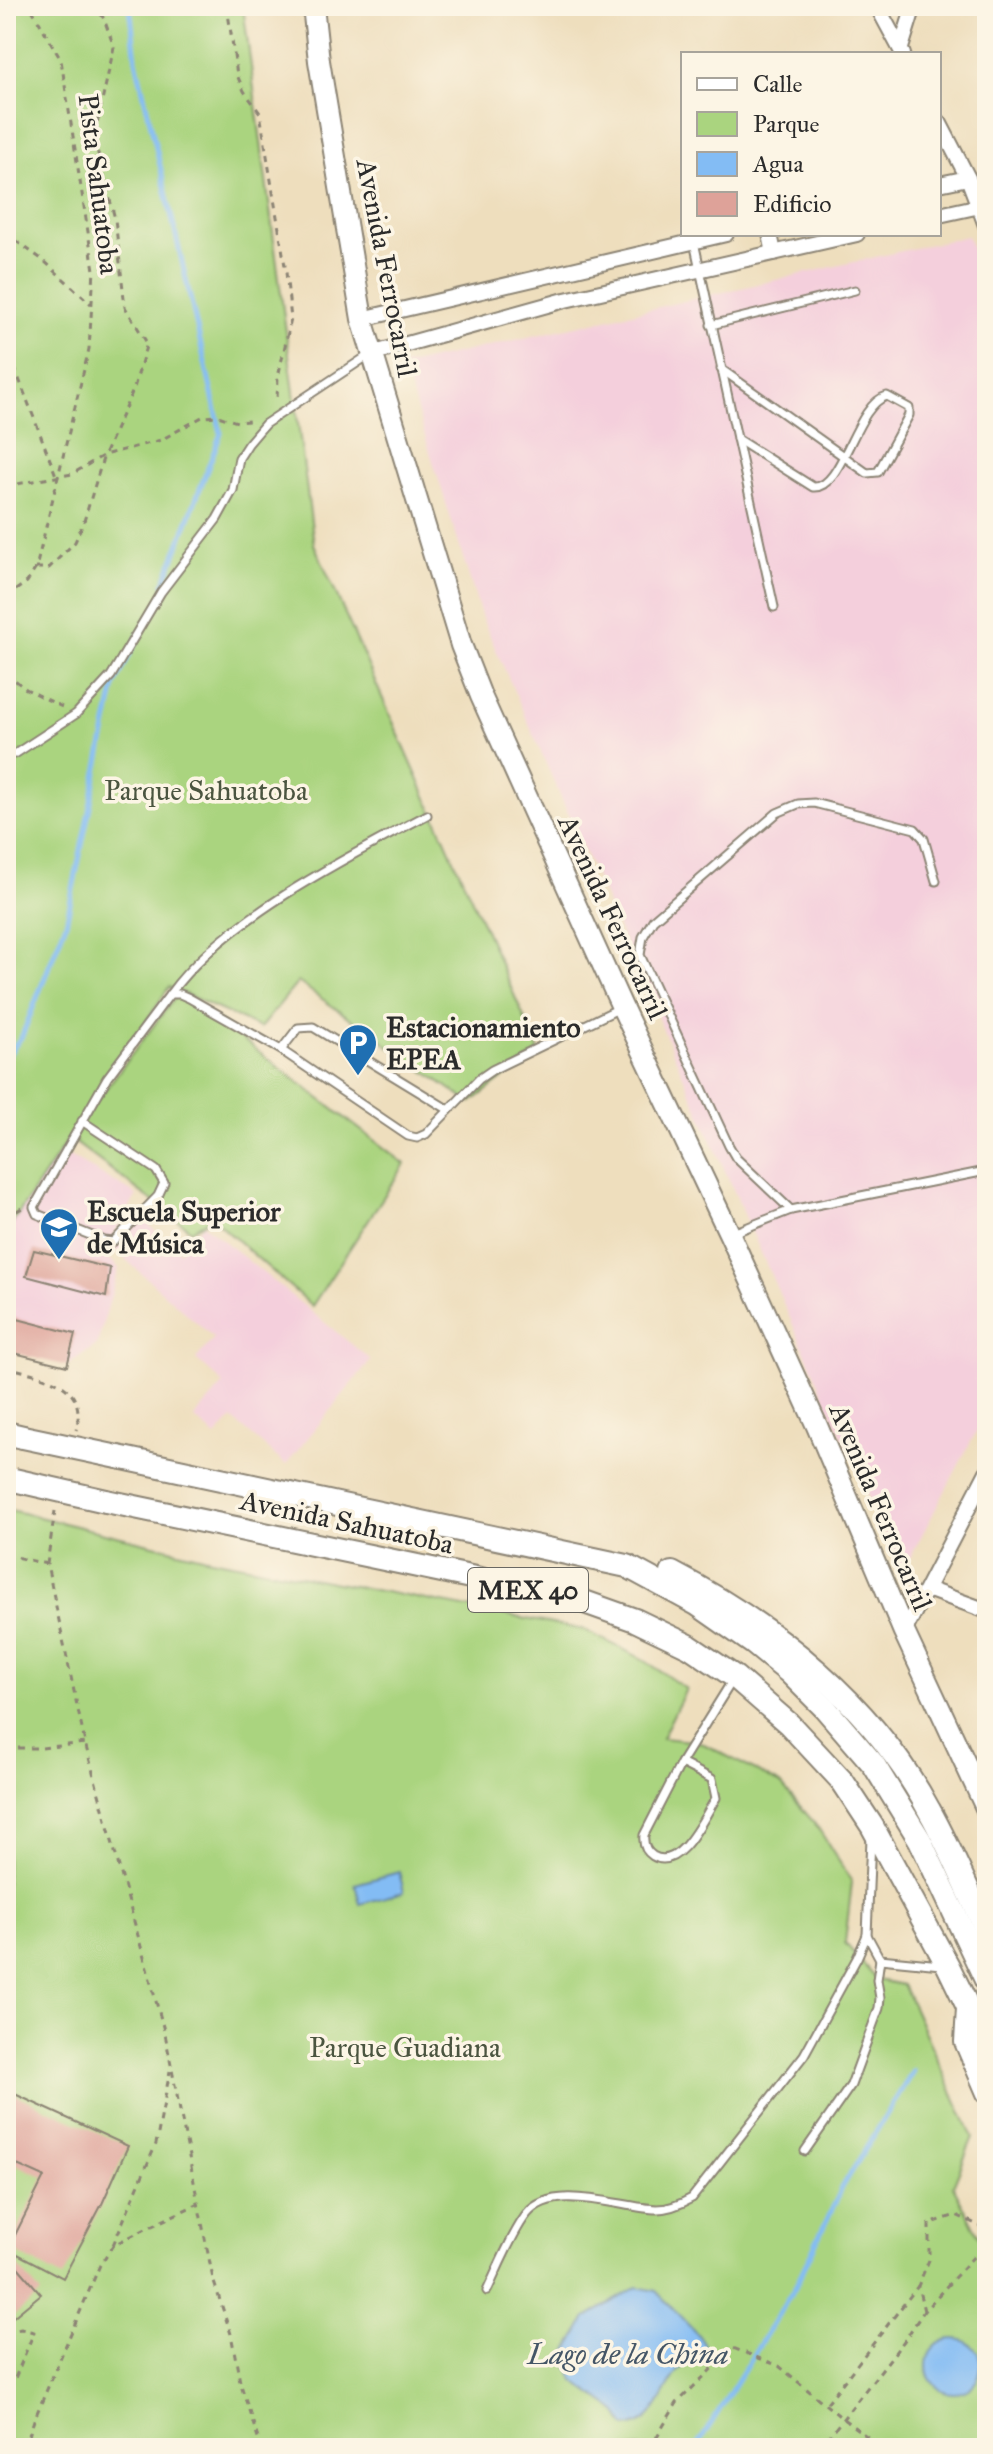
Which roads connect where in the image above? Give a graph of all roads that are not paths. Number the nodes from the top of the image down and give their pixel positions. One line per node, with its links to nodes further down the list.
1 (313, 6): 21 (street, Avenida Ferrocarril)
2 (877, 6): 4 (street)
3 (914, 6): 4 (street)
4 (902, 51)
5 (941, 126): 6 (street)
6 (968, 178): 7 (street); 9 (street)
7 (941, 184)
8 (987, 188): 9 (street)
9 (980, 206): 10 (street); 11 (street)
10 (941, 215)
11 (987, 228)
12 (718, 236): 15 (street)
13 (770, 236): 16 (street)
14 (848, 236): 16 (street)
15 (694, 242): 17 (lane); 18 (street)
16 (774, 253): 17 (street)
17 (700, 270): 20 (street); 22 (lane)
18 (559, 273): 20 (street); 21 (street)
19 (855, 290): 22 (lane)
20 (565, 300): 23 (street)
21 (362, 319): 23 (street, Avenida Ferrocarril)
22 (711, 325): 24 (lane)
23 (371, 354): 28 (lane); 32 (street, Avenida Ferrocarril)
24 (721, 369): 25 (lane); 26 (lane)
25 (737, 439): 26 (lane); 27 (lane)
26 (842, 457): 26 (lane)
27 (774, 607)
28 (15, 754)
29 (427, 815): 31 (lane)
30 (936, 881): 37 (lane)
31 (170, 994): 33 (lane); 35 (lane)
32 (622, 1007): 34 (lane); 38 (street, Avenida Ferrocarril)
33 (281, 1050): 34 (lane); 34 (lane)
34 (449, 1110)
35 (82, 1121): 35 (lane)
36 (986, 1171): 37 (lane)
37 (791, 1210): 38 (lane)
38 (730, 1235): 45 (street, Avenida Ferrocarril)
39 (14, 1435): 42 (main road, Avenida Sahuatoba / MEX 40, bridge)
40 (987, 1472): 43 (street)
41 (10, 1479): 46 (main road, Avenida Sahuatoba / MEX 40, bridge)
42 (627, 1566): 50 (main road); 54 (main road, Avenida Sahuatoba / MEX 40)
43 (927, 1589): 44 (street); 45 (street)
44 (987, 1611)
45 (904, 1632): 48 (street, Avenida Ferrocarril)
46 (735, 1677): 47 (lane); 49 (main road, Avenida Sahuatoba / MEX 40)
47 (681, 1763): 47 (lane)
48 (987, 1810)
49 (872, 1826): 51 (lane); 53 (main road, Avenida Sahuatoba / MEX 40)
50 (987, 1932)
51 (867, 1935): 52 (lane); 59 (lane)
52 (880, 1959): 53 (lane); 58 (lane)
53 (948, 1966): 55 (main road, Avenida Sahuatoba / MEX 40)
54 (987, 1982)
55 (967, 2008): 56 (main road, Avenida Sahuatoba / MEX 40); 57 (street)
56 (987, 2046)
57 (987, 2093)
58 (805, 2151)
59 (487, 2291)

